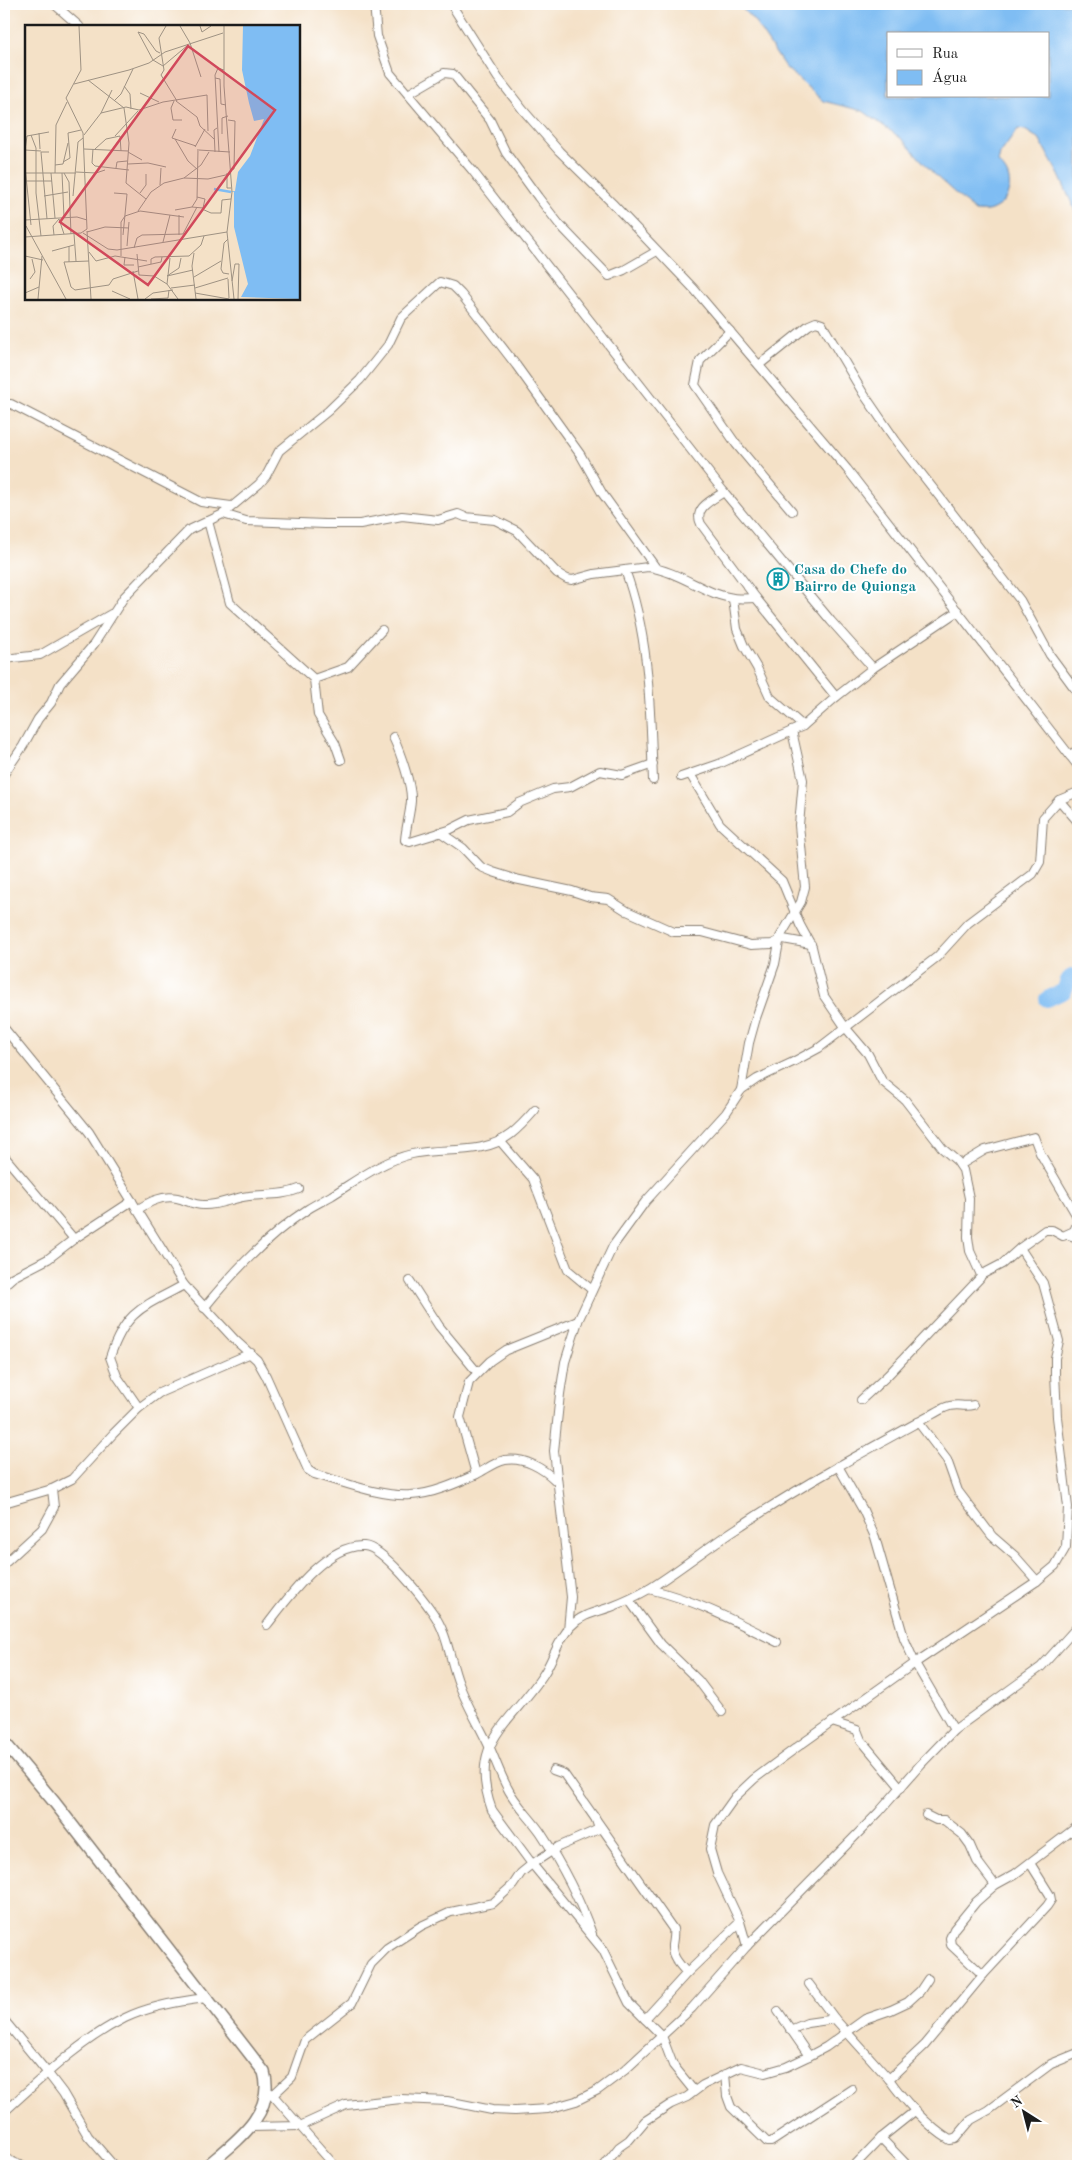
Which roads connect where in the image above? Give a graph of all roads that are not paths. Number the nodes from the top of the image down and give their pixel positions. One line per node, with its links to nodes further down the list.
1 (54, 4): 4 (street)
2 (374, 4): 5 (street)
3 (451, 4): 6 (street)
4 (78, 25)
5 (408, 94): 6 (street); 10 (street)
6 (658, 251): 7 (street)
7 (730, 332): 8 (street); 12 (street)
8 (758, 365): 19 (street); 25 (street)
9 (4, 404): 11 (street)
10 (724, 492): 17 (street); 23 (street)
11 (231, 506): 13 (street); 15 (street)
12 (792, 510)
13 (223, 514): 14 (street); 16 (street)
14 (208, 521): 20 (street); 24 (street)
15 (656, 568): 16 (street); 18 (street)
16 (625, 570): 33 (street)
17 (756, 598): 18 (street); 26 (street)
18 (733, 599): 27 (street)
19 (958, 611): 23 (street); 31 (street)
20 (112, 613): 22 (street); 35 (street)
21 (382, 630): 24 (street)
22 (4, 659)
23 (873, 668): 26 (street)
24 (314, 679): 32 (street)
25 (1078, 693)
26 (836, 697): 27 (street)
27 (803, 726): 28 (street)
28 (792, 731): 36 (street); 43 (street)
29 (393, 737): 42 (street)
30 (1078, 749): 31 (street)
31 (1070, 756): 34 (street)
32 (341, 760)
33 (653, 764): 38 (street); 42 (street)
34 (1078, 766)
35 (4, 774)
36 (690, 774): 37 (street); 43 (street)
37 (681, 777)
38 (654, 780)
39 (1078, 792): 40 (street)
40 (1059, 800): 41 (street); 46 (street)
41 (1078, 822)
42 (440, 832): 44 (street)
43 (796, 911): 44 (street); 45 (street)
44 (779, 940): 45 (street); 48 (street)
45 (811, 944): 46 (street)
46 (846, 1027): 48 (street); 52 (street)
47 (4, 1028): 54 (street)
48 (741, 1090): 65 (street)
49 (536, 1110): 50 (street)
50 (500, 1141): 65 (street); 66 (street)
51 (4, 1156): 59 (street)
52 (960, 1165): 56 (street); 61 (street)
53 (299, 1189): 55 (street)
54 (132, 1201): 55 (street); 59 (street)
55 (137, 1210): 64 (street)
56 (1078, 1216): 57 (street)
57 (1068, 1235): 58 (street); 60 (street)
58 (1078, 1238)
59 (74, 1239): 63 (street)
60 (1020, 1248): 61 (street); 80 (street)
61 (981, 1275): 70 (street)
62 (410, 1281): 69 (street)
63 (4, 1285)
64 (184, 1285): 66 (street); 72 (street)
65 (592, 1290): 67 (street)
66 (204, 1308): 68 (street)
67 (578, 1321): 69 (street); 76 (street)
68 (251, 1354): 72 (street); 75 (street)
69 (477, 1372): 75 (street)
70 (861, 1400)
71 (973, 1405): 73 (street)
72 (139, 1408): 77 (street)
73 (918, 1422): 74 (street); 80 (street)
74 (838, 1466): 81 (street); 87 (street)
75 (476, 1474): 76 (street)
76 (556, 1480): 85 (street)
77 (52, 1489): 78 (street); 79 (street)
78 (4, 1503)
79 (4, 1564)
80 (1038, 1581): 87 (street)
81 (649, 1589): 82 (street); 86 (street)
82 (629, 1600): 85 (street); 88 (street)
83 (267, 1625): 92 (street)
84 (1078, 1626): 90 (street)
85 (568, 1630): 92 (street)
86 (777, 1642)
87 (915, 1663): 89 (street); 90 (street)
88 (722, 1712)
89 (832, 1722): 94 (street); 102 (street)
90 (954, 1730): 94 (street)
91 (4, 1742): 109 (main road)
92 (489, 1746): 98 (street); 100 (street)
93 (553, 1770): 96 (street)
94 (901, 1788): 104 (street)
95 (926, 1815): 101 (street)
96 (595, 1817): 98 (street); 105 (street)
97 (1078, 1826): 99 (street)
98 (552, 1851): 100 (street); 103 (street)
99 (1030, 1862): 101 (street); 106 (street)
100 (532, 1864): 103 (street); 124 (street)
101 (995, 1885): 106 (street)
102 (740, 1922): 104 (street); 105 (street)
103 (594, 1940): 111 (street)
104 (748, 1946): 116 (street)
105 (687, 1973): 111 (street)
106 (983, 1975): 121 (street)
107 (928, 1979): 115 (street)
108 (809, 1984): 112 (street)
109 (206, 1998): 119 (street); 124 (main road)
110 (778, 2011): 114 (street)
111 (645, 2019): 116 (street)
112 (834, 2019): 114 (street); 115 (street)
113 (4, 2020): 119 (street)
114 (790, 2030): 118 (street)
115 (846, 2031): 118 (street); 121 (street)
116 (662, 2036): 123 (street); 127 (street)
117 (1078, 2053): 125 (street)
118 (809, 2056): 120 (street)
119 (47, 2072): 126 (street); 132 (street)
120 (725, 2074): 122 (street); 123 (street)
121 (890, 2079): 125 (street)
122 (852, 2089)
123 (694, 2091): 135 (street)
124 (270, 2092): 127 (street); 128 (main road)
125 (916, 2110): 129 (street)
126 (4, 2112)
127 (300, 2126): 128 (street); 134 (street)
128 (251, 2127): 133 (main road)
129 (880, 2138): 136 (street); 137 (street)
130 (4, 2158): 131 (street)
131 (22, 2166)
132 (114, 2166)
133 (207, 2166)
134 (335, 2166)
135 (604, 2166)
136 (854, 2166)
137 (908, 2166)

